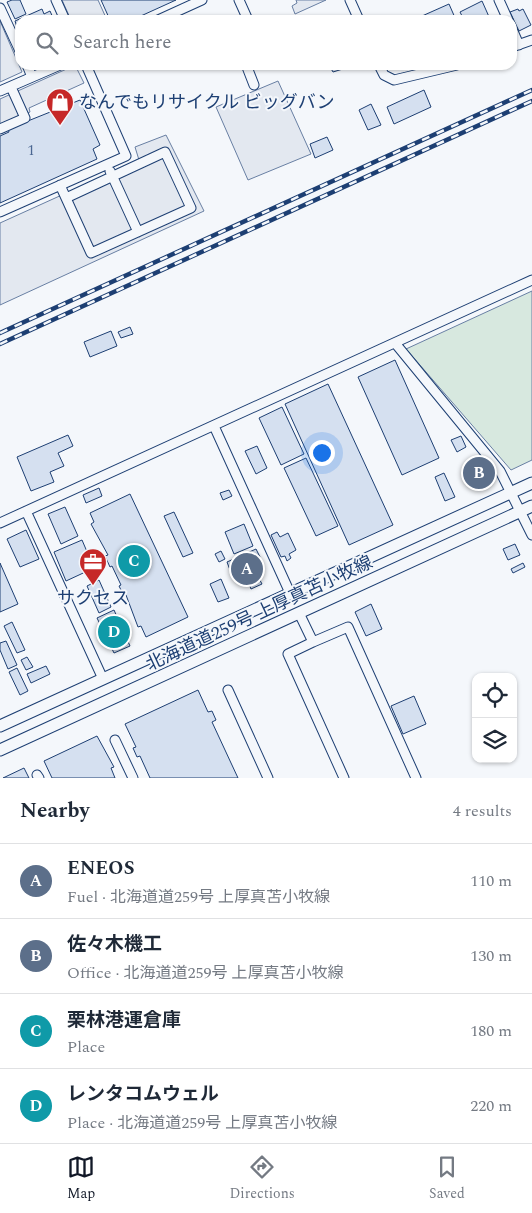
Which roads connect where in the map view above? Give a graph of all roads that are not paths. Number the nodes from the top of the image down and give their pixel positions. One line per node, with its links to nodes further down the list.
1 (56, 0): 7 (street)
2 (202, 0): 8 (street)
3 (238, 0): 9 (street)
4 (350, 0): 10 (street)
5 (499, 0): 11 (street)
6 (0, 8): 12 (street)
7 (63, 15)
8 (169, 15)
9 (246, 15)
10 (357, 15)
11 (506, 15)
12 (15, 40)
13 (532, 40): 14 (street)
14 (517, 45)
15 (29, 70): 21 (street)
16 (48, 70): 21 (street)
17 (88, 70): 26 (street)
18 (248, 70): 22 (street)
19 (382, 70): 20 (street)
20 (436, 70)
21 (32, 77): 23 (street)
22 (254, 85)
23 (10, 87): 24 (street); 25 (street)
24 (0, 91)
25 (0, 129)
26 (107, 164): 27 (street); 28 (street)
27 (112, 176): 29 (street); 31 (street); 31 (street)
28 (60, 185): 29 (street); 30 (street)
29 (66, 198): 31 (street)
30 (0, 212)
31 (138, 232)
32 (532, 280): 33 (street)
33 (395, 343): 34 (street); 36 (street)
34 (214, 426): 38 (street); 41 (street)
35 (532, 483): 36 (main road, 北海道道259号 上厚真苫小牧線)
36 (512, 492): 37 (street); 41 (main road, 北海道道259号 上厚真苫小牧線)
37 (527, 509): 40 (street); 42 (main road, 北海道道259号 上厚真苫小牧線)
38 (26, 511): 39 (street); 44 (street)
39 (0, 523)
40 (532, 535)
41 (290, 593): 44 (main road, 北海道道259号 上厚真苫小牧線)
42 (300, 613): 43 (street); 48 (main road, 北海道道259号 上厚真苫小牧線)
43 (313, 642): 51 (street); 52 (street)
44 (103, 679): 46 (main road, 北海道道259号 上厚真苫小牧線)
45 (228, 690): 50 (street)
46 (0, 726)
47 (115, 740): 49 (street)
48 (0, 750)
49 (133, 778)
50 (268, 778)
51 (344, 778)
52 (416, 778)

